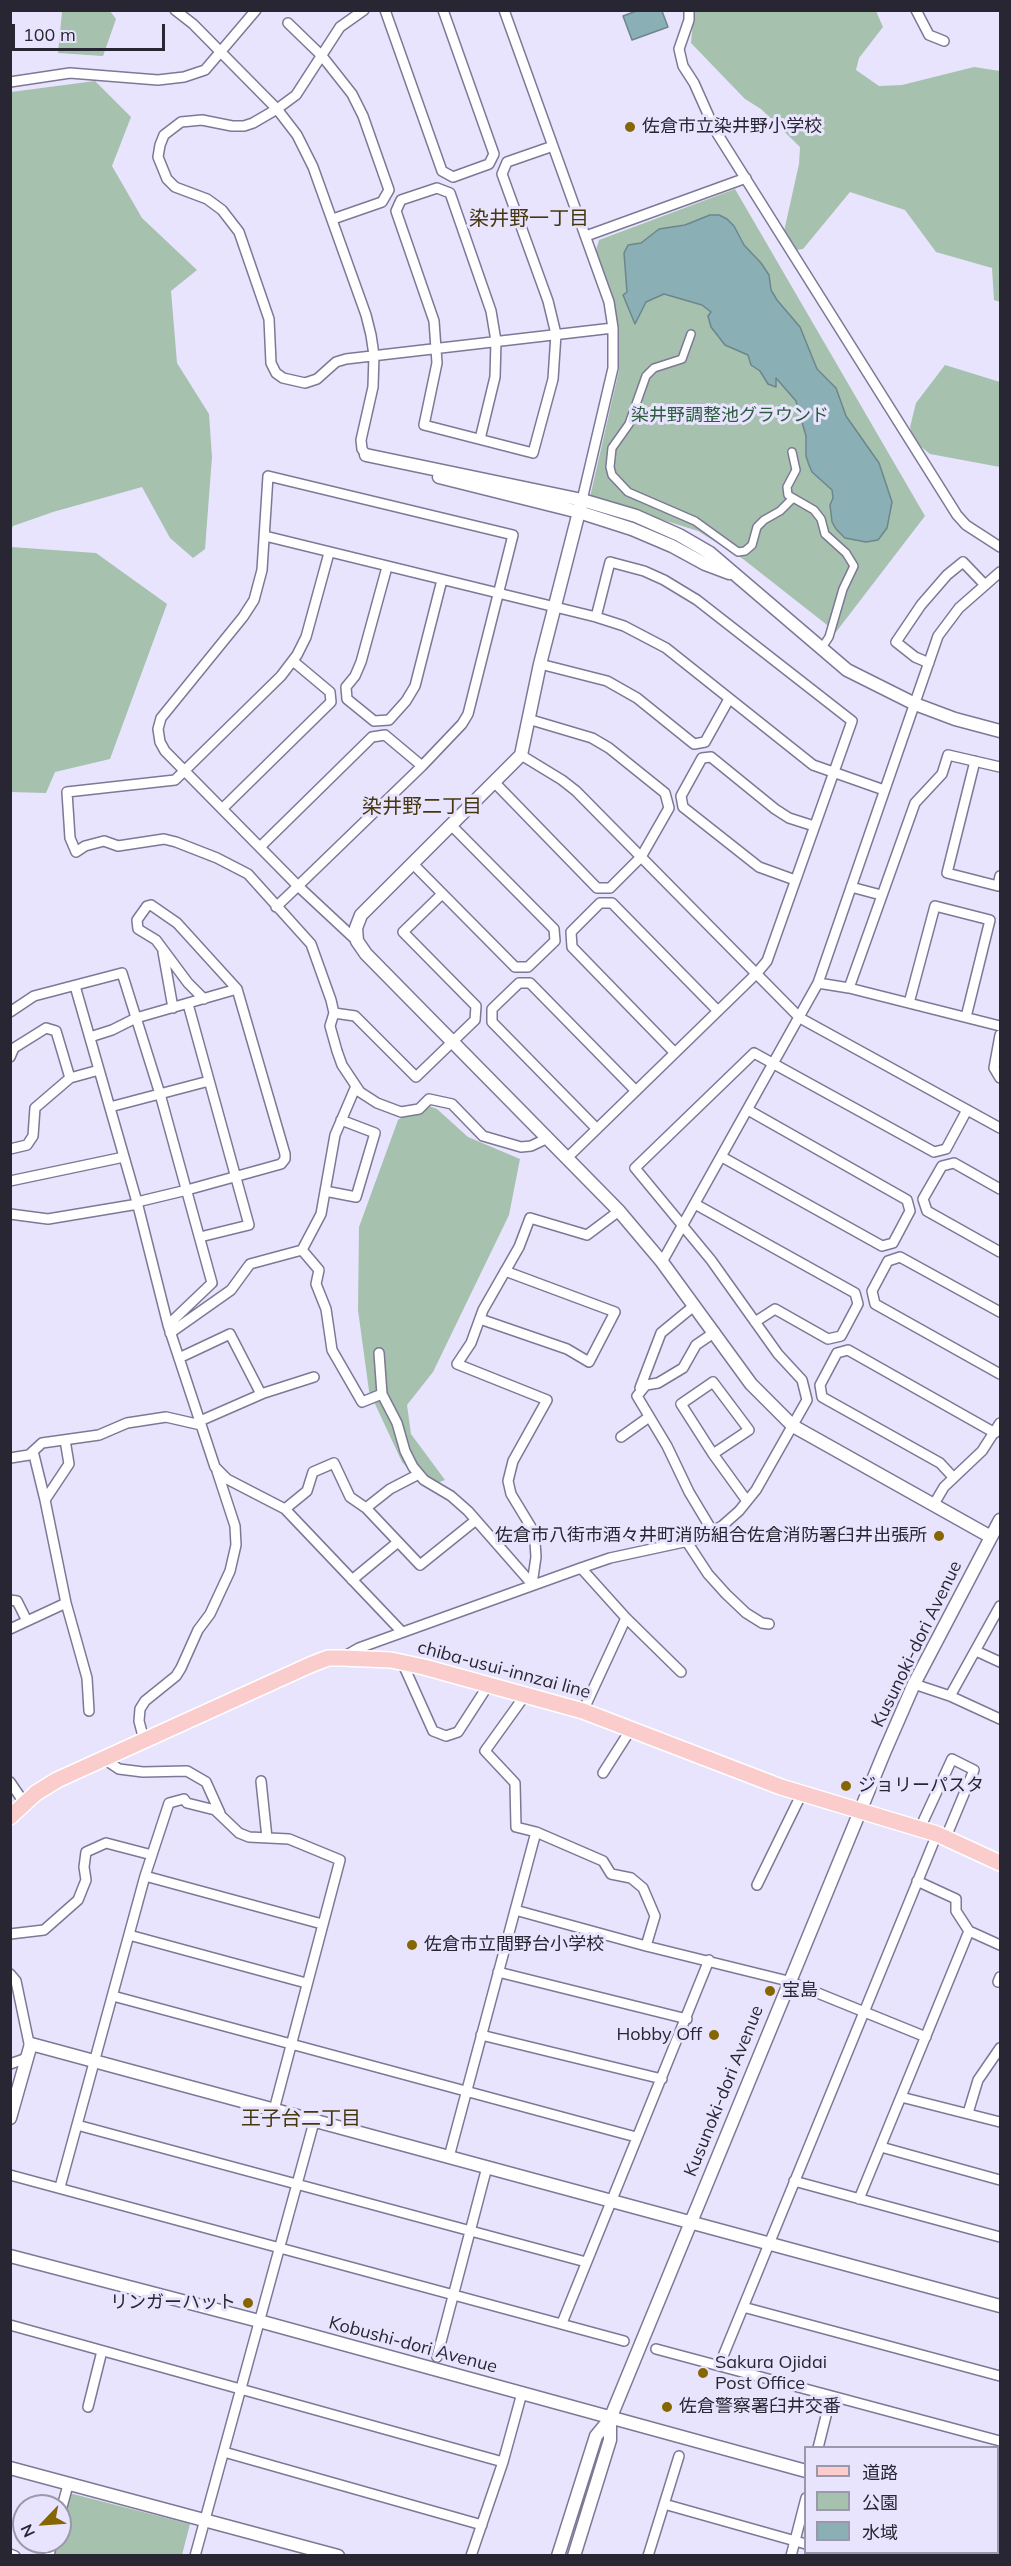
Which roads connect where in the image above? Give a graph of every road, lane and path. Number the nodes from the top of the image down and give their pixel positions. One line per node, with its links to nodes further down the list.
1 (175, 10): 11 (street)
2 (256, 10): 11 (street)
3 (364, 10): 12 (street)
4 (385, 10): 5 (street)
5 (443, 10)
6 (504, 10): 15 (street)
7 (689, 10): 16 (street)
8 (916, 10): 10 (street)
9 (288, 23): 12 (street)
10 (944, 41)
11 (221, 51): 13 (street); 14 (street)
12 (322, 56): 14 (street); 17 (street)
13 (10, 81)
14 (277, 109): 17 (street); 24 (street)
15 (553, 146): 18 (street); 20 (street)
16 (746, 178): 18 (street); 31 (street)
17 (333, 219): 24 (street)
18 (586, 236): 19 (street)
19 (613, 328): 20 (street); 29 (street)
20 (556, 334): 22 (street); 25 (street)
21 (691, 334): 28 (street)
22 (496, 341): 23 (street); 23 (street); 25 (street)
23 (438, 347): 24 (street); 25 (street)
24 (374, 355): 27 (street)
25 (480, 439)
26 (792, 452): 28 (street)
27 (366, 455): 29 (street)
28 (792, 499): 40 (street)
29 (580, 506): 38 (street); 40 (street)
30 (266, 536): 32 (street); 37 (street); 52 (street)
31 (1000, 547)
32 (329, 553): 33 (street); 41 (street)
33 (387, 567): 35 (street); 35 (street)
34 (1000, 572): 36 (street)
35 (442, 580): 37 (street)
36 (985, 585): 42 (street); 42 (street)
37 (499, 594): 38 (street); 50 (street)
38 (555, 607): 39 (street); 43 (street)
39 (596, 617): 44 (street); 53 (street)
40 (821, 649): 45 (street)
41 (293, 661): 52 (street); 56 (street)
42 (929, 663): 45 (street)
43 (540, 664): 44 (street); 46 (street)
44 (729, 699): 53 (street)
45 (915, 704): 47 (street); 55 (street)
46 (528, 719): 48 (street); 60 (street)
47 (1000, 730)
48 (521, 755): 54 (street); 60 (street)
49 (975, 761): 51 (street); 62 (street); 67 (street)
50 (422, 766): 59 (street); 64 (street)
51 (1000, 767)
52 (184, 772): 56 (street); 68 (street)
53 (833, 773): 55 (street); 58 (street)
54 (495, 783): 57 (street); 60 (street)
55 (884, 790): 65 (street)
56 (222, 809): 59 (street)
57 (451, 825): 61 (street); 66 (street)
58 (814, 826): 63 (street); 63 (street)
59 (260, 847): 64 (street)
60 (641, 857): 71 (street)
61 (412, 863): 66 (street); 69 (street)
62 (1000, 876)
63 (795, 880): 71 (street)
64 (298, 886): 68 (street); 69 (street)
65 (851, 887): 67 (street); 72 (street)
66 (442, 894): 89 (street)
67 (881, 895): 74 (street)
68 (276, 907): 82 (street)
69 (357, 941): 89 (street)
70 (163, 952): 75 (street); 76 (street); 79 (street)
71 (756, 975): 80 (street); 85 (street)
72 (818, 983): 74 (street); 85 (street)
73 (75, 986): 81 (street); 84 (street); 88 (street)
74 (849, 988): 77 (street)
75 (237, 989): 76 (street); 111 (street)
76 (204, 999): 78 (street)
77 (909, 1003): 83 (street); 83 (street)
78 (188, 1004): 79 (street); 96 (street)
79 (173, 1008): 84 (street)
80 (718, 1011): 90 (street); 90 (street)
81 (10, 1012)
82 (334, 1013): 89 (street); 97 (street)
83 (966, 1017): 86 (street)
84 (136, 1018): 88 (street); 99 (street)
85 (800, 1018): 92 (street); 102 (street)
86 (1000, 1026)
87 (1000, 1035): 95 (street)
88 (90, 1037): 93 (street)
89 (454, 1041): 106 (street)
90 (675, 1053): 98 (street)
91 (10, 1057): 94 (street)
92 (775, 1063): 101 (street); 102 (street); 120 (street)
93 (99, 1070): 94 (street); 100 (street)
94 (70, 1078): 107 (street)
95 (1000, 1078)
96 (209, 1081): 99 (street); 111 (street)
97 (356, 1086): 103 (street); 106 (street)
98 (636, 1091): 105 (street); 105 (street)
99 (160, 1094): 100 (street); 114 (street)
100 (110, 1107): 108 (street)
101 (748, 1110): 109 (street); 109 (street)
102 (968, 1110): 104 (street)
103 (341, 1120): 115 (street); 115 (street)
104 (1000, 1128)
105 (597, 1130): 110 (street)
106 (548, 1138): 110 (street)
107 (10, 1149)
108 (124, 1157): 112 (street); 116 (street)
109 (722, 1157): 117 (street)
110 (568, 1158): 118 (street)
111 (236, 1176): 114 (street); 121 (street)
112 (10, 1181)
113 (1000, 1189): 123 (street)
114 (187, 1190): 116 (street); 121 (street)
115 (325, 1191): 122 (street)
116 (137, 1203): 119 (street); 130 (street)
117 (695, 1204): 120 (street); 129 (street)
118 (619, 1210): 124 (street); 125 (street)
119 (10, 1215)
120 (683, 1226): 124 (street); 129 (street)
121 (200, 1238): 130 (street)
122 (302, 1250): 130 (street); 137 (street)
123 (1000, 1252)
124 (662, 1262): 126 (street)
125 (505, 1271): 128 (street); 128 (street)
126 (695, 1305): 131 (street); 138 (street)
127 (1000, 1312): 134 (street)
128 (480, 1319): 165 (street)
129 (755, 1322): 142 (street)
130 (169, 1329): 133 (street)
131 (715, 1332): 138 (street); 142 (street)
132 (379, 1353): 137 (street)
133 (179, 1358): 136 (street); 140 (street)
134 (1000, 1374)
135 (314, 1377): 136 (street)
136 (261, 1394): 140 (street)
137 (382, 1394): 150 (street)
138 (637, 1396): 139 (street)
139 (649, 1417): 144 (street); 159 (street)
140 (201, 1423): 145 (street); 149 (street)
141 (1000, 1423): 143 (street)
142 (793, 1426): 153 (street); 154 (street)
143 (995, 1432): 151 (street); 151 (street)
144 (621, 1437)
145 (65, 1440): 146 (street); 152 (street)
146 (33, 1451): 148 (street); 152 (street)
147 (713, 1454): 147 (street); 153 (street)
148 (10, 1458)
149 (215, 1467): 156 (street); 187 (street)
150 (419, 1474): 155 (street); 157 (street)
151 (953, 1477): 154 (street)
152 (45, 1500): 167 (street)
153 (747, 1501): 159 (street)
154 (934, 1504): 160 (street)
155 (366, 1508): 156 (street); 161 (street)
156 (285, 1509): 164 (street)
157 (476, 1520): 161 (street); 165 (street)
158 (1000, 1520): 160 (street, Kusunoki-dori Avenue)
159 (713, 1532): 162 (street)
160 (996, 1540): 180 (street, Kusunoki-dori Avenue)
161 (398, 1542): 164 (street)
162 (687, 1542): 163 (street); 171 (street)
163 (581, 1568): 165 (street); 169 (street)
164 (352, 1580): 173 (street)
165 (532, 1584): 173 (street)
166 (10, 1600): 170 (street)
167 (66, 1603): 170 (street); 183 (street)
168 (1000, 1606): 174 (street)
169 (626, 1618): 178 (street); 184 (street)
170 (27, 1621): 172 (street)
171 (769, 1624)
172 (10, 1629)
173 (402, 1632): 175 (street)
174 (976, 1651): 177 (street); 182 (street)
175 (343, 1658): 176 (main road, chiba-usui-innzai line); 187 (main road, chiba-usui-innzai line)
176 (402, 1662): 179 (main road, chiba-usui-innzai line); 179 (street)
177 (1000, 1662)
178 (681, 1672)
179 (489, 1684): 181 (main road, chiba-usui-innzai line)
180 (914, 1684): 182 (street); 194 (street, Kusunoki-dori Avenue)
181 (526, 1694): 184 (main road, chiba-usui-innzai line); 198 (street)
182 (950, 1696): 185 (street)
183 (89, 1711)
184 (583, 1711): 186 (main road, chiba-usui-innzai line)
185 (1000, 1719)
186 (631, 1729): 189 (street); 192 (main road, chiba-usui-innzai line)
187 (144, 1740): 188 (main road, chiba-usui-innzai line)
188 (104, 1759): 193 (main road, chiba-usui-innzai line); 195 (street)
189 (603, 1773)
190 (261, 1781): 200 (street)
191 (10, 1782): 193 (street)
192 (802, 1793): 194 (main road, chiba-usui-innzai line); 205 (street)
193 (25, 1804): 196 (main road, chiba-usui-innzai line)
194 (860, 1809): 197 (main road, chiba-usui-innzai line); 216 (street, Kusunoki-dori Avenue)
195 (221, 1815): 200 (street); 201 (street)
196 (10, 1817)
197 (920, 1828): 199 (main road, chiba-usui-innzai line); 199 (street)
198 (536, 1832): 206 (street); 212 (street)
199 (941, 1835): 202 (main road, chiba-usui-innzai line); 204 (street)
200 (267, 1838): 207 (street)
201 (152, 1855): 203 (street); 209 (street)
202 (1000, 1863)
203 (145, 1876): 207 (street); 210 (street)
204 (917, 1881): 208 (street); 219 (street)
205 (757, 1885)
206 (515, 1910): 212 (street); 214 (street)
207 (322, 1924): 217 (street)
208 (969, 1931): 211 (street); 222 (street)
209 (10, 1934)
210 (129, 1935): 217 (street); 218 (street)
211 (1000, 1945)
212 (646, 1946): 213 (street)
213 (709, 1960): 216 (street); 220 (street)
214 (498, 1972): 220 (street); 221 (street)
215 (10, 1974): 225 (street)
216 (788, 1981): 219 (street); 248 (street, Kusunoki-dori Avenue)
217 (306, 1983): 223 (street)
218 (113, 1996): 223 (street); 226 (street)
219 (865, 2013): 222 (street); 243 (street)
220 (687, 2019): 228 (street)
221 (481, 2035): 228 (street); 229 (street)
222 (926, 2037): 230 (street)
223 (290, 2043): 229 (street); 231 (street)
224 (1000, 2048): 232 (street)
225 (28, 2053): 226 (street); 227 (street); 233 (street)
226 (95, 2062): 231 (street); 236 (street)
227 (10, 2064)
228 (662, 2079): 237 (street)
229 (465, 2091): 237 (street); 239 (street)
230 (901, 2097): 232 (street); 238 (street)
231 (274, 2110): 234 (street)
232 (968, 2113): 235 (street)
233 (10, 2118)
234 (314, 2122): 239 (street); 244 (street)
235 (1000, 2122)
236 (77, 2125): 244 (street); 245 (street)
237 (636, 2137): 247 (street)
238 (880, 2147): 242 (street); 246 (street)
239 (449, 2157): 240 (street)
240 (487, 2167): 247 (street); 249 (street)
241 (10, 2175): 245 (street)
242 (1000, 2180)
243 (794, 2181): 246 (street); 251 (street)
244 (297, 2184): 249 (street); 252 (street)
245 (60, 2187): 252 (street)
246 (860, 2199): 250 (street)
247 (613, 2202): 248 (street); 254 (street)
248 (690, 2222): 251 (street); 271 (street, Kusunoki-dori Avenue)
249 (471, 2231): 254 (street); 255 (street)
250 (1000, 2237)
251 (769, 2244): 256 (street); 257 (street)
252 (281, 2246): 255 (street); 258 (street)
253 (10, 2256): 258 (street, Kobushi-dori Avenue)
254 (586, 2262): 259 (street)
255 (454, 2294): 259 (street); 264 (street)
256 (1000, 2306)
257 (743, 2307): 265 (street); 266 (street)
258 (259, 2321): 267 (street); 268 (street, Kobushi-dori Avenue)
259 (562, 2323): 261 (street)
260 (10, 2325): 263 (street)
261 (624, 2341)
262 (656, 2349): 265 (street)
263 (102, 2351): 267 (street); 270 (street)
264 (437, 2357)
265 (719, 2366): 269 (street)
266 (1000, 2376)
267 (240, 2390): 274 (street); 276 (street)
268 (522, 2393): 271 (street, Kobushi-dori Avenue); 276 (street)
269 (831, 2396): 272 (street); 273 (street)
270 (88, 2407)
271 (610, 2419): 278 (street, Kobushi-dori Avenue); 292 (street, Kusunoki-dori Avenue); 293 (street, Kusunoki-dori Avenue)
272 (1000, 2441)
273 (818, 2446)
274 (224, 2452): 283 (street); 284 (street)
275 (679, 2456): 281 (street)
276 (503, 2462): 284 (street)
277 (10, 2468): 279 (street)
278 (804, 2470)
279 (68, 2485): 280 (street); 283 (street)
280 (66, 2494)
281 (664, 2504): 285 (street); 294 (street)
282 (804, 2505): 285 (street)
283 (205, 2519): 289 (street); 290 (street)
284 (482, 2525): 291 (street)
285 (794, 2541): 286 (street); 295 (street)
286 (804, 2544)
287 (10, 2554): 288 (street)
288 (15, 2556)
289 (195, 2556)
290 (338, 2556)
291 (471, 2556)
292 (558, 2556)
293 (574, 2556)
294 (648, 2556)
295 (791, 2556)

